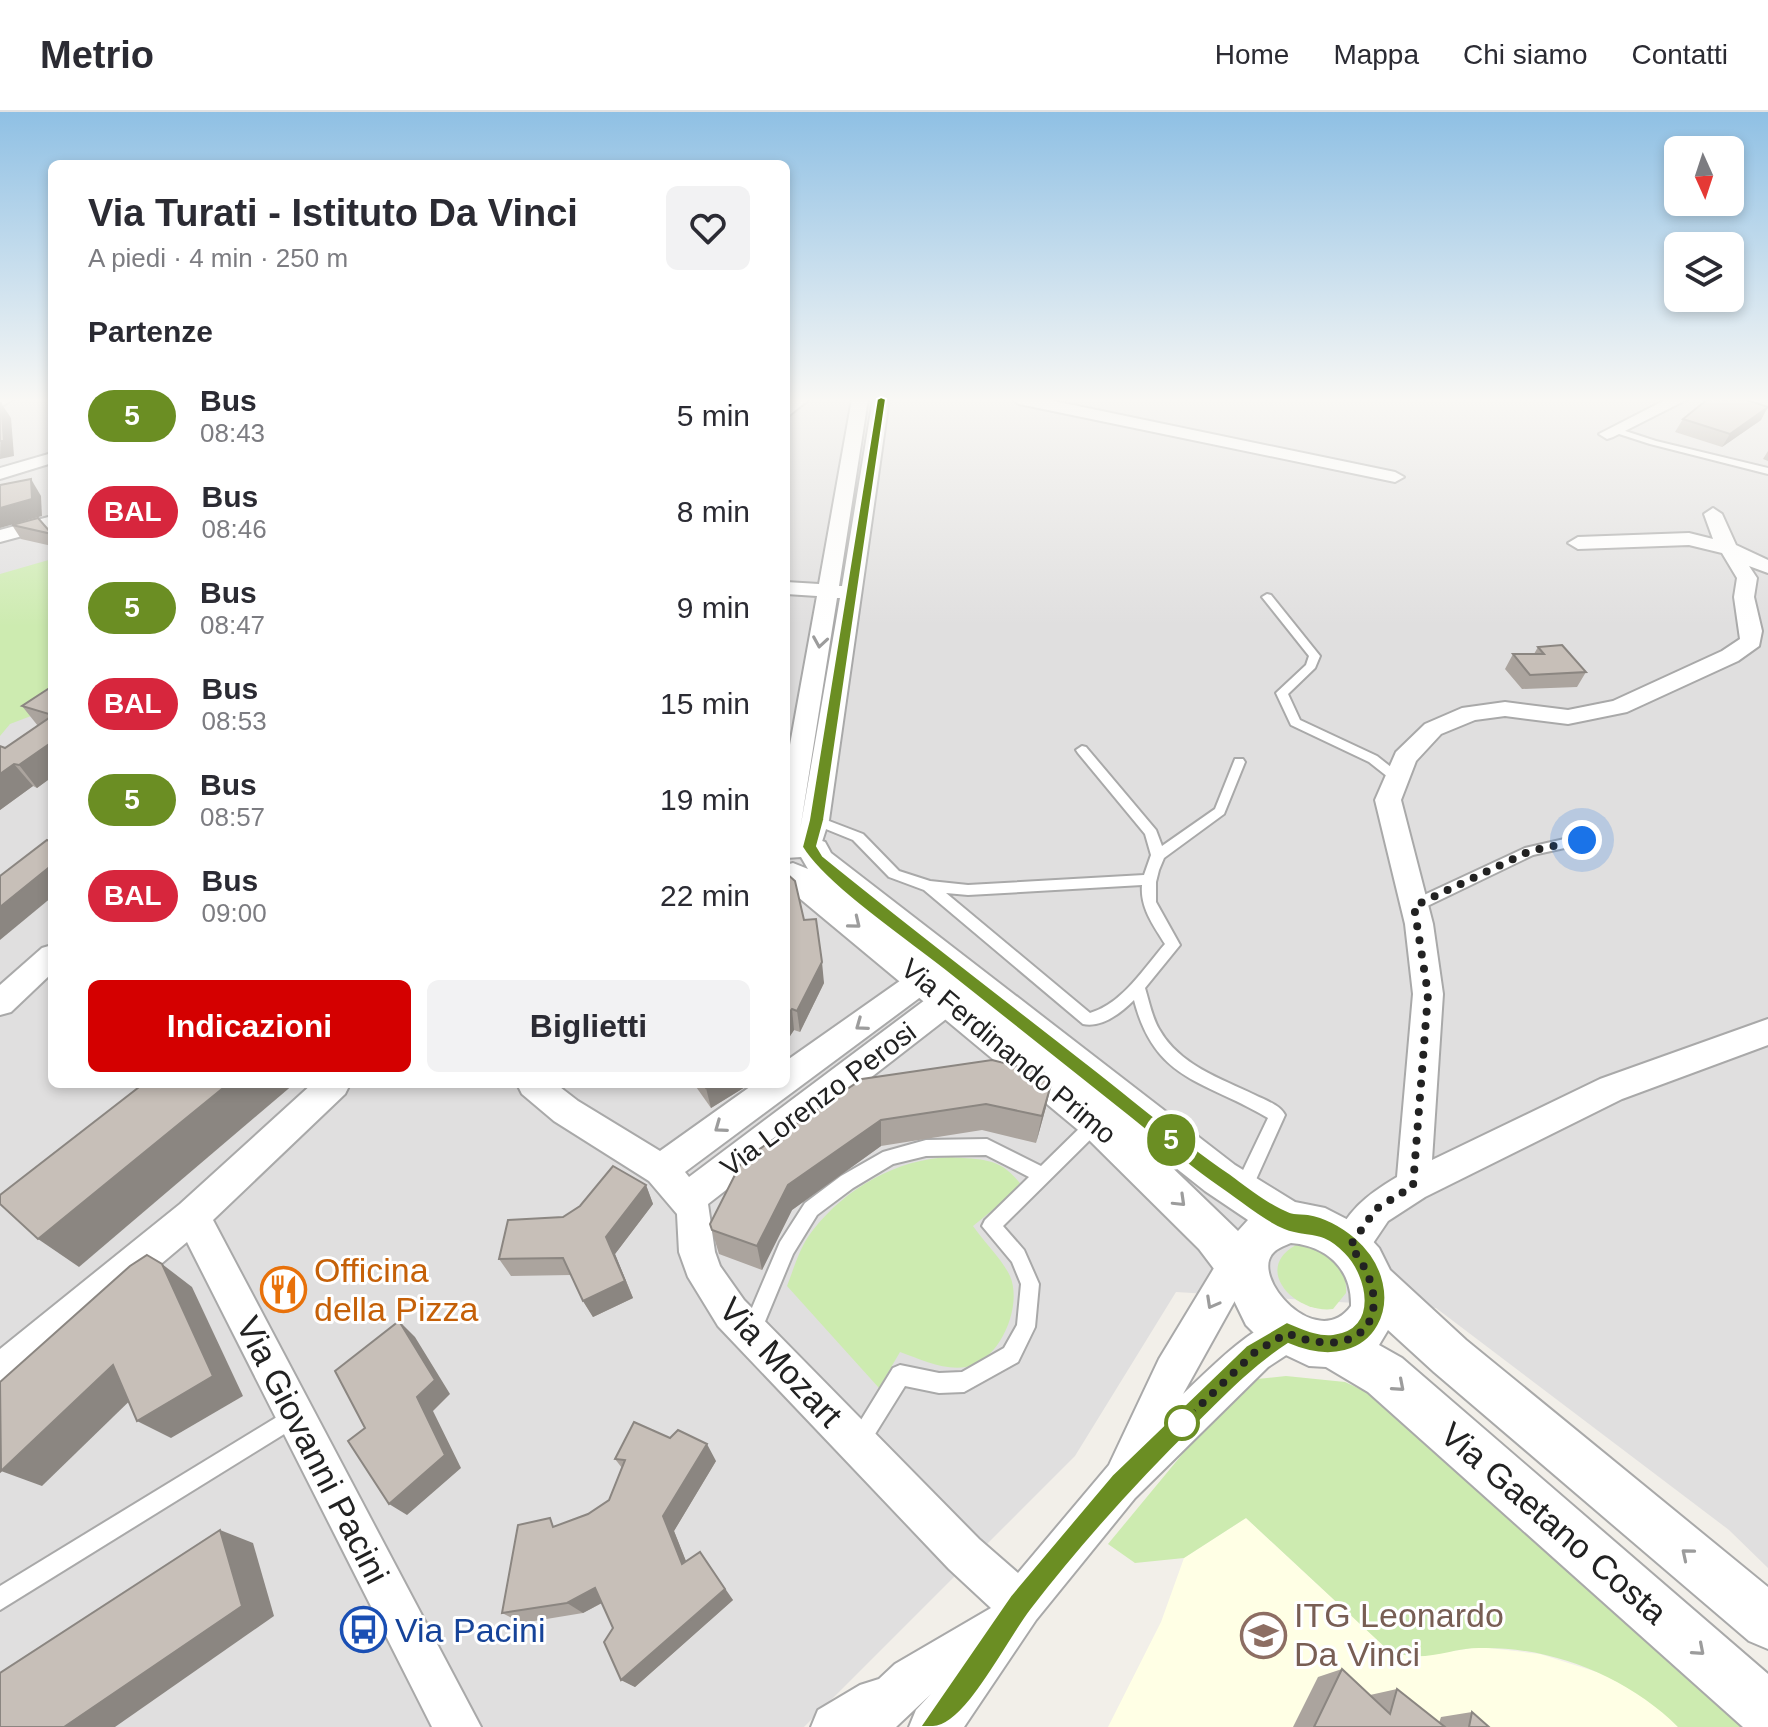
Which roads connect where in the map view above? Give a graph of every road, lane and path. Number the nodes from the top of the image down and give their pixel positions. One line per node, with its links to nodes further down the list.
1 (848, 474): 8 (street)
2 (869, 474): 9 (street)
3 (1382, 474): 4 (street)
4 (1395, 477)
5 (1713, 514): 11 (street)
6 (48, 523): 7 (street)
7 (0, 536)
8 (837, 542): 9 (street); 14 (street)
9 (859, 543): 15 (street)
10 (1578, 543): 11 (street)
11 (1732, 550): 12 (street); 22 (street)
12 (1768, 567)
13 (790, 588): 14 (street)
14 (829, 590): 15 (street); 17 (street, one-way to 17)
15 (852, 592): 17 (street)
16 (1267, 597): 22 (lane)
17 (819, 719): 18 (street); 25 (street)
18 (794, 749): 21 (street)
19 (1082, 750): 26 (lane)
20 (1239, 762): 26 (lane)
21 (798, 777): 23 (street); 25 (street)
22 (1397, 778): 29 (street)
23 (790, 798)
24 (1582, 840): 29 (lane)
25 (796, 848): 28 (lane); 32 (street, Via Ferdinando Primo, one-way to 32); 43 (street, Via Ferdinando Primo)
26 (1158, 855): 27 (lane)
27 (1147, 880): 28 (lane); 31 (lane)
28 (929, 886): 31 (lane)
29 (1414, 906): 42 (street)
30 (48, 960): 33 (street)
31 (1138, 988): 43 (lane)
32 (936, 990): 35 (street, Via Lorenzo Perosi, one-way to 35); 39 (street, Via Ferdinando Primo); 44 (street, Via Lorenzo Perosi)
33 (0, 1003)
34 (1768, 1032): 42 (street)
35 (790, 1077)
36 (330, 1088): 45 (street)
37 (538, 1088): 40 (street, Via Mozart)
38 (774, 1088): 40 (street, Via Lorenzo Perosi, one-way to 40)
39 (1097, 1122): 41 (lane); 46 (street, Via Ferdinando Primo, one-way to 46)
40 (661, 1170): 44 (street, Via Mozart)
41 (1043, 1175): 48 (lane); 52 (lane)
42 (1413, 1186): 47 (street)
43 (1241, 1193): 46 (street, Via Ferdinando Primo)
44 (687, 1199): 48 (street, Via Mozart)
45 (192, 1216): 50 (street); 51 (street, Via Giovanni Pacini)
46 (1256, 1249): 47 (street); 49 (street); 53 (street, one-way to 53)
47 (1362, 1266): 49 (street); 56 (street, Via Gaetano Costa, one-way to 47)
48 (750, 1333): 52 (street, Via Mozart)
49 (1310, 1339): 53 (street); 58 (street, Via Gaetano Costa, one-way to 58)
50 (0, 1374)
51 (295, 1416): 54 (lane); 59 (street, Via Giovanni Pacini)
52 (857, 1444): 55 (street, Via Mozart)
53 (1120, 1483): 55 (street)
54 (0, 1599)
55 (1015, 1613): 57 (street); 62 (street)
56 (1768, 1622)
57 (911, 1680): 60 (street); 61 (street)
58 (1768, 1711)
59 (457, 1727)
60 (835, 1727)
61 (863, 1727)
62 (933, 1727)

